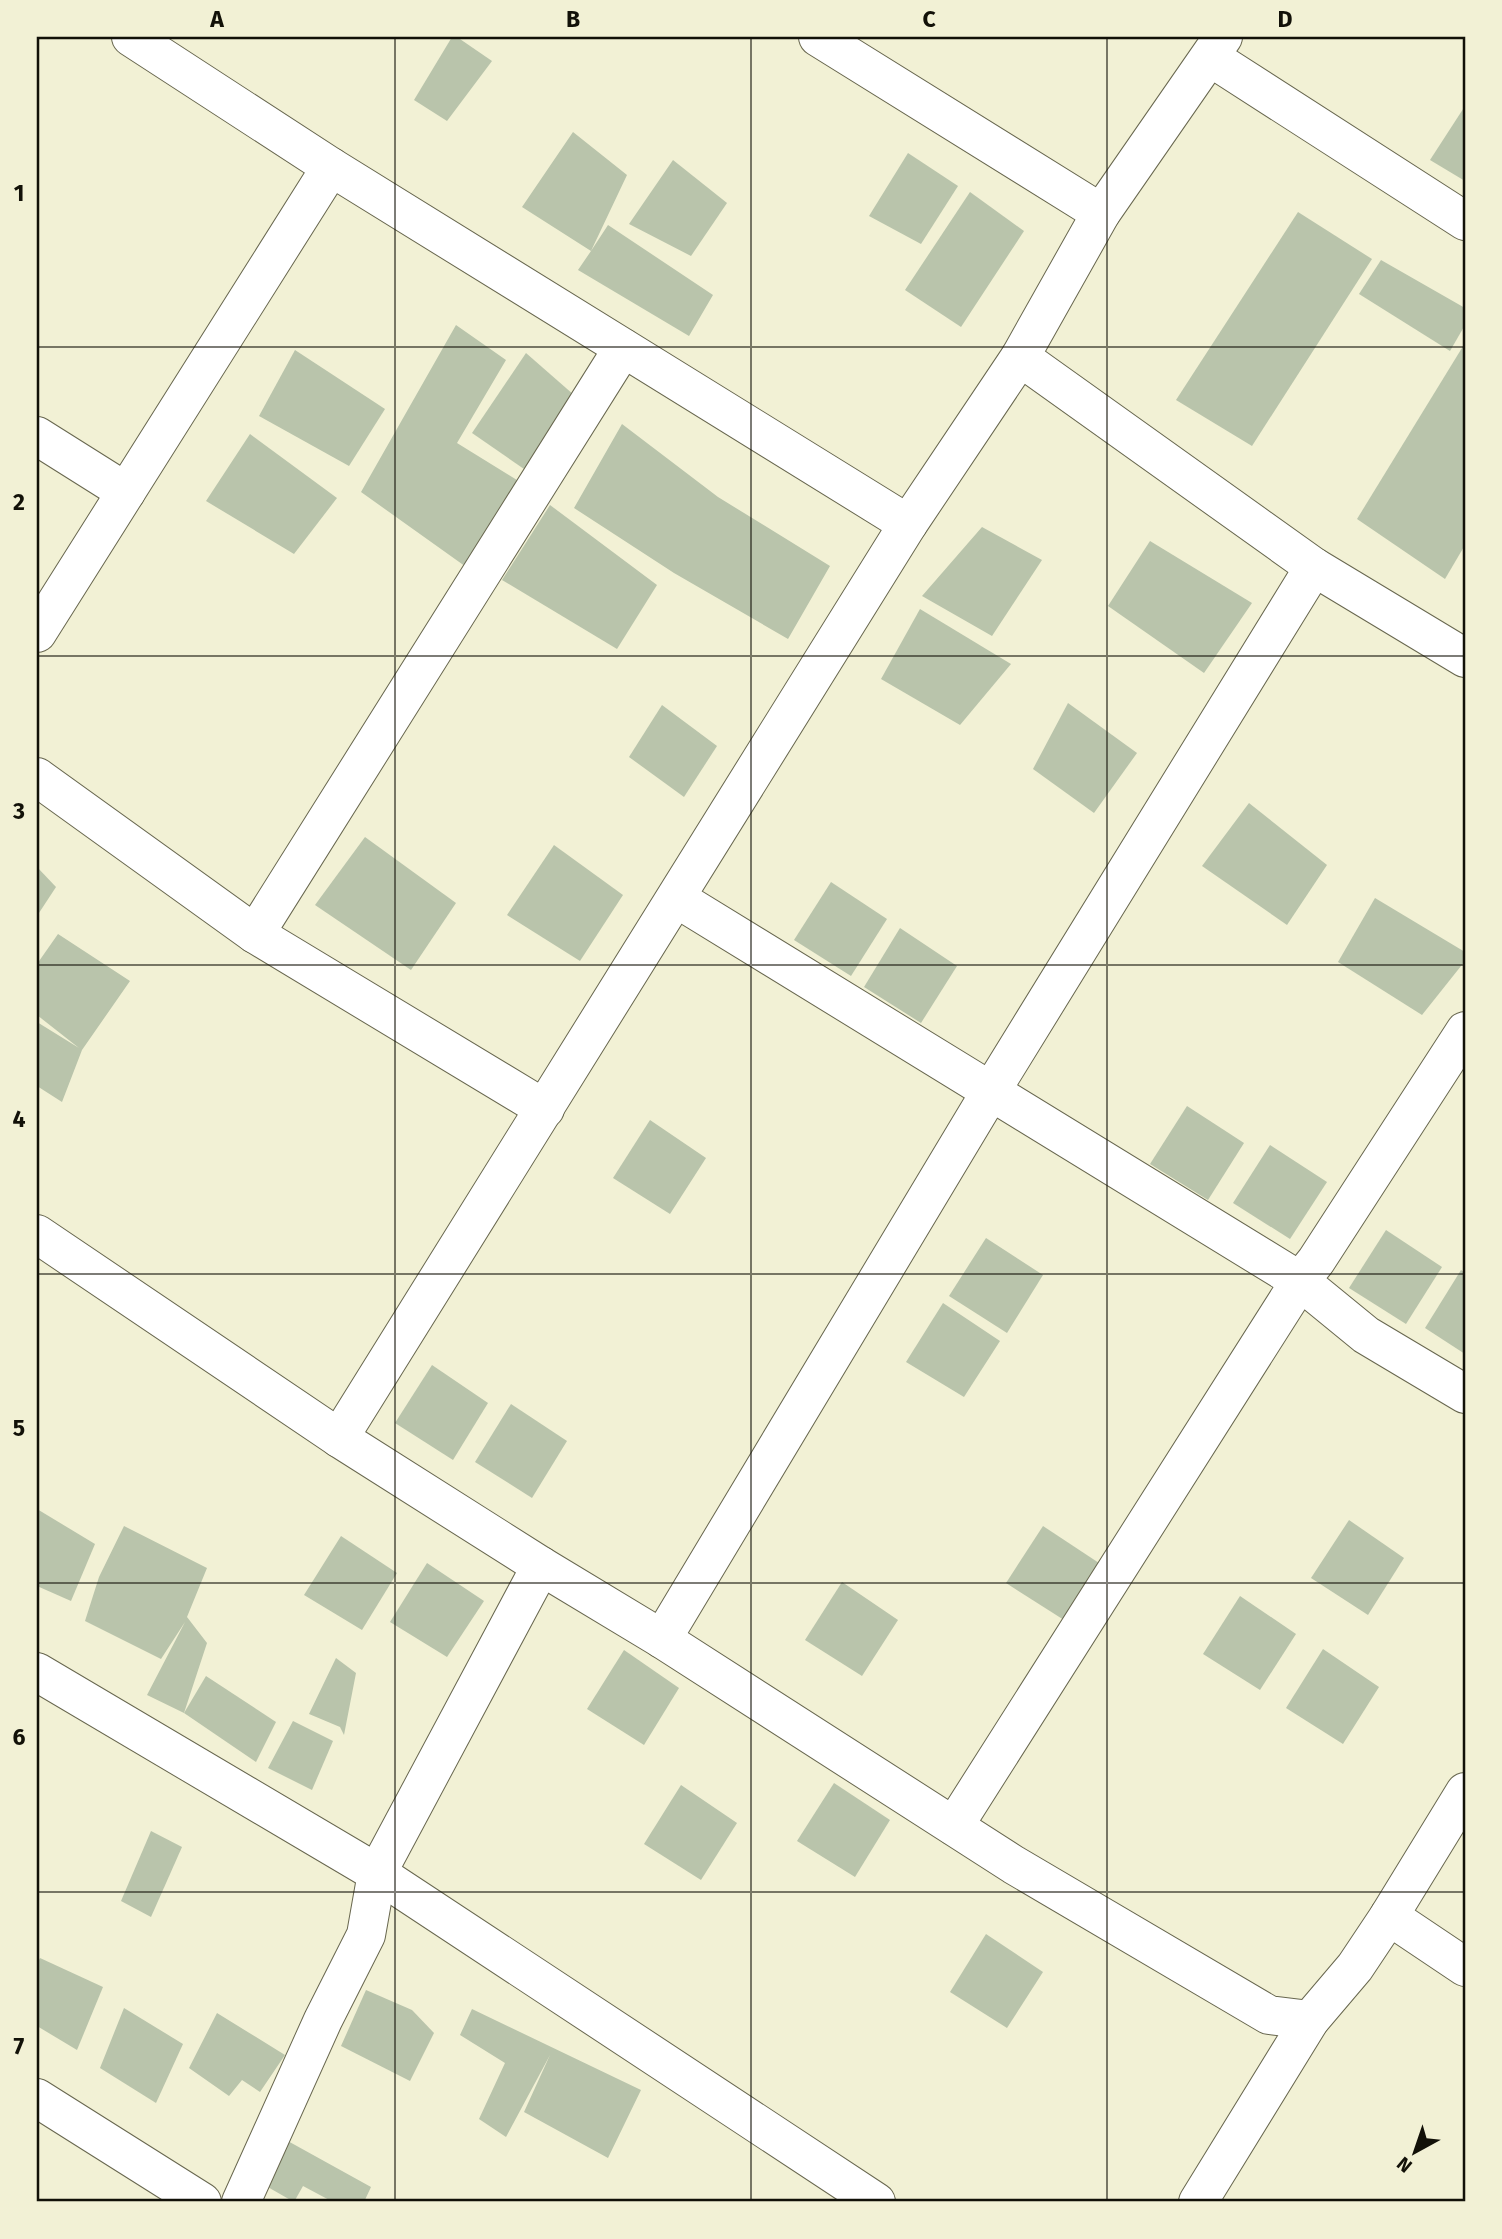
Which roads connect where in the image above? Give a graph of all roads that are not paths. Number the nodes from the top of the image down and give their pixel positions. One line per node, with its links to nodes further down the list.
1 (131, 37): 4 (street)
2 (818, 37): 5 (street)
3 (1216, 47): 5 (street); 6 (street)
4 (331, 167): 7 (street); 10 (street)
5 (1101, 213): 8 (street)
6 (1465, 221)
7 (623, 348): 11 (street); 17 (street)
8 (1020, 357): 11 (street); 12 (street)
9 (37, 436): 10 (street)
10 (126, 492): 13 (street)
11 (908, 524): 16 (street)
12 (1314, 567): 14 (street); 19 (street)
13 (37, 633)
14 (1465, 659)
15 (37, 777): 17 (street)
16 (676, 898): 19 (street); 20 (street)
17 (256, 934): 20 (street)
18 (1465, 1031): 22 (street)
19 (991, 1091): 22 (street); 26 (street)
20 (545, 1109): 24 (street)
21 (37, 1234): 24 (street)
22 (1300, 1281): 23 (street); 29 (street)
23 (1465, 1394)
24 (339, 1438): 25 (street)
25 (541, 1566): 26 (street); 30 (street)
26 (662, 1639): 29 (street)
27 (37, 1672): 30 (street)
28 (1465, 1792): 31 (street)
29 (954, 1826): 33 (street)
30 (377, 1873): 36 (street); 37 (street)
31 (1389, 1916): 32 (street); 33 (street)
32 (1465, 1967)
33 (1310, 2020): 38 (street)
34 (37, 2098): 35 (street)
35 (202, 2202)
36 (241, 2202)
37 (876, 2202)
38 (1198, 2202)

